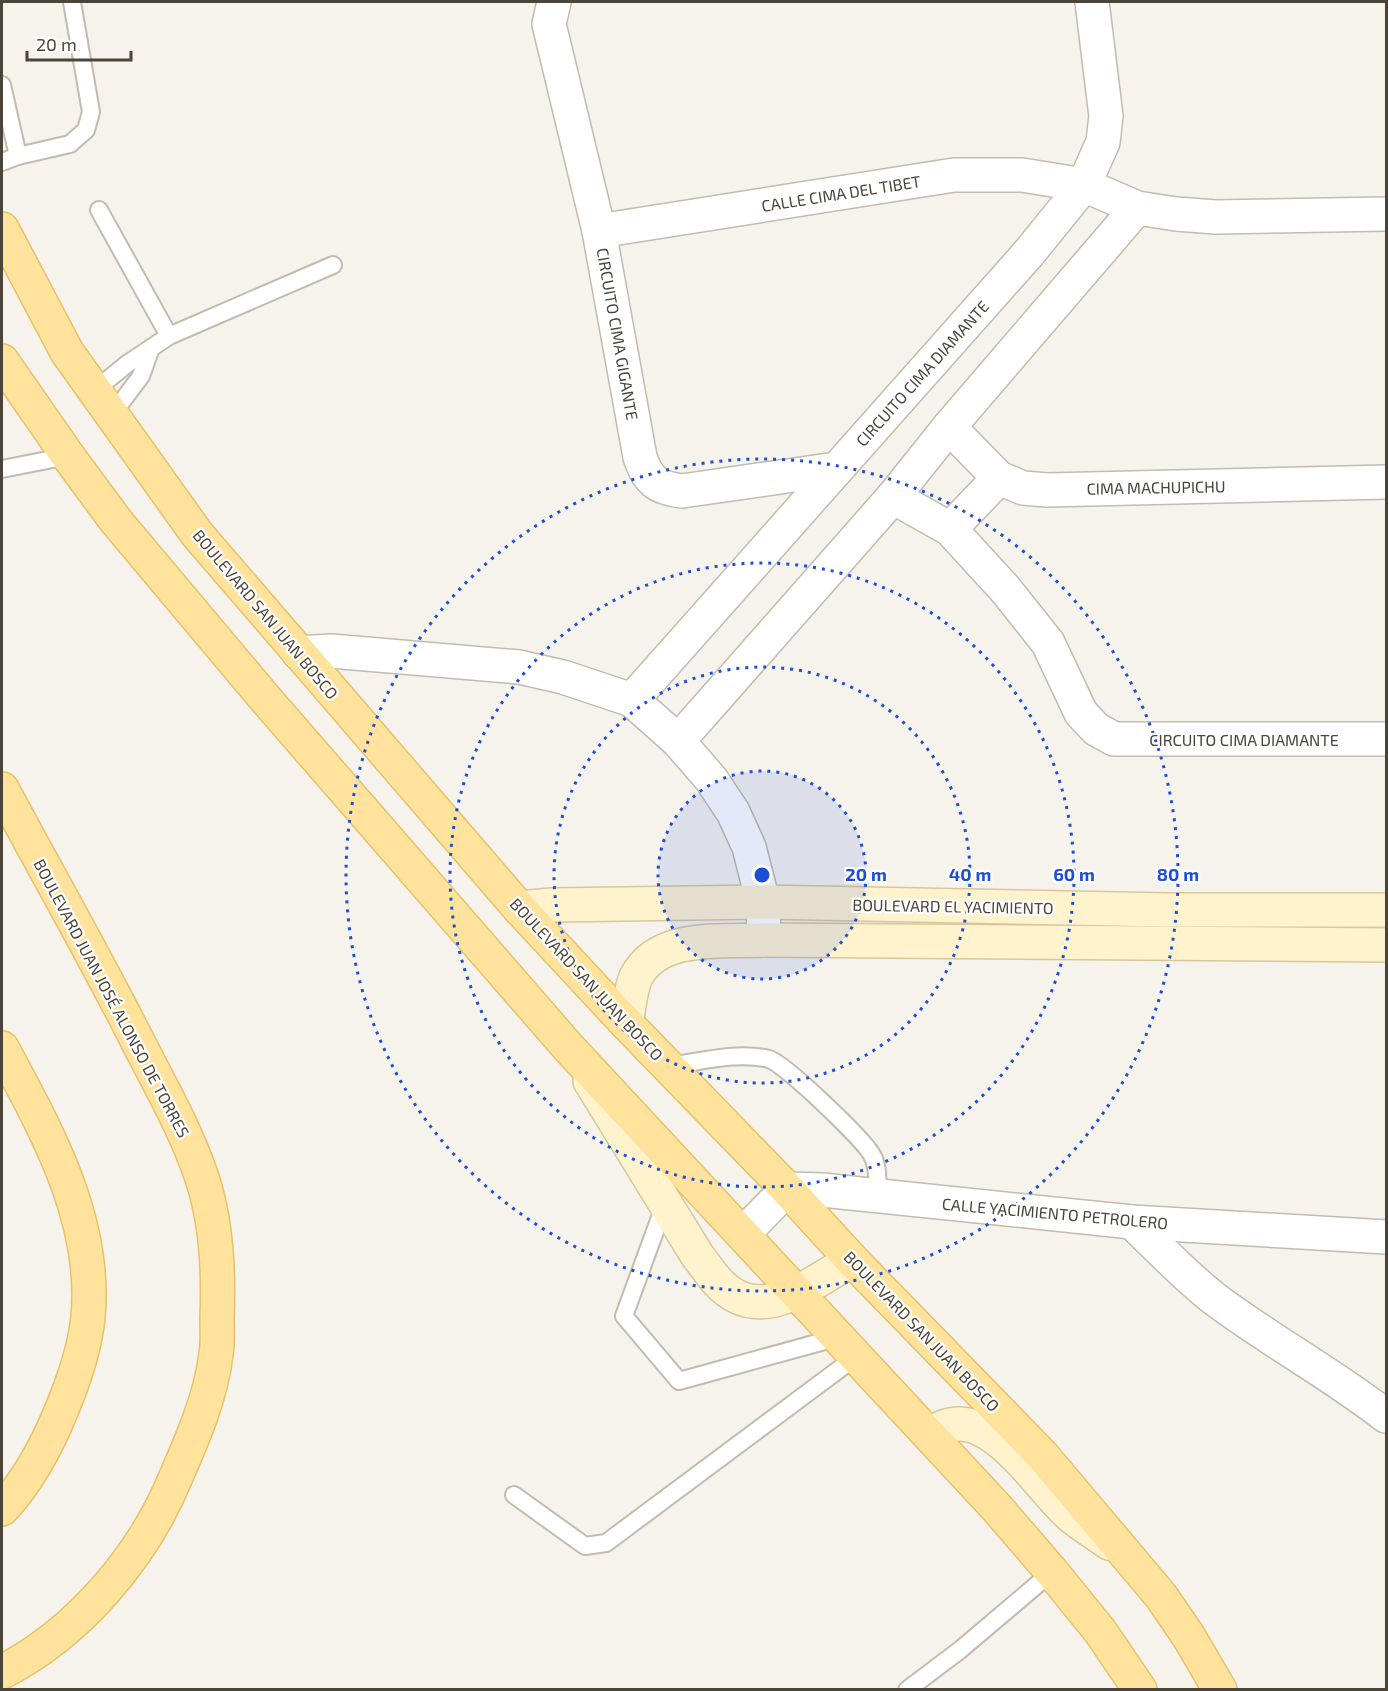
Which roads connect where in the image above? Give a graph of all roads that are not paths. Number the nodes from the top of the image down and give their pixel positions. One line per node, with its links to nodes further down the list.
1 (72, 2): 5 (lane)
2 (554, 2): 12 (street, CIRCUITO CIMA GIGANTE)
3 (1092, 2): 7 (street, CIRCUITO CIMA DIAMANTE)
4 (2, 85): 5 (lane)
5 (18, 156): 6 (lane)
6 (2, 162)
7 (1084, 184): 8 (street, CALLE CIMA DEL TIBET); 12 (street, CALLE CIMA DEL TIBET); 21 (street, CIRCUITO CIMA DIAMANTE)
8 (1137, 208): 10 (street, CALLE CIMA DEL TIBET); 18 (street)
9 (99, 210): 14 (lane)
10 (1386, 214)
11 (2, 230): 17 (main road, BOULEVARD SAN JUAN BOSCO)
12 (599, 231): 21 (street, CIRCUITO CIMA GIGANTE)
13 (333, 265): 14 (lane)
14 (169, 336): 15 (lane)
15 (151, 348): 17 (lane); 17 (lane)
16 (2, 361): 19 (main road)
17 (103, 403): 26 (main road, BOULEVARD SAN JUAN BOSCO)
18 (949, 427): 22 (street, CIMA MACHUPICHU); 24 (street)
19 (68, 456): 20 (lane); 37 (main road)
20 (2, 469)
21 (836, 469): 27 (street, CIRCUITO CIMA DIAMANTE)
22 (999, 478): 23 (street, CIMA MACHUPICHU); 25 (street)
23 (1386, 482)
24 (893, 497): 25 (street, CIRCUITO CIMA DIAMANTE); 29 (street)
25 (950, 529): 28 (street, CIRCUITO CIMA DIAMANTE)
26 (299, 653): 27 (street); 32 (main road, BOULEVARD SAN JUAN BOSCO)
27 (632, 700): 29 (street)
28 (1386, 739)
29 (678, 741): 31 (street)
30 (2, 789): 55 (main road, BOULEVARD JUAN JOSÉ ALONSO DE TORRES)
31 (763, 902): 32 (street, BOULEVARD EL YACIMIENTO); 33 (street, BOULEVARD EL YACIMIENTO); 34 (street)
32 (519, 908): 36 (main road, BOULEVARD SAN JUAN BOSCO)
33 (1386, 910)
34 (764, 940): 35 (street); 36 (street)
35 (1386, 945)
36 (626, 1023): 39 (main road, BOULEVARD SAN JUAN BOSCO)
37 (568, 1047): 42 (street); 44 (main road)
38 (2, 1048): 52 (main road)
39 (668, 1066): 40 (main road, BOULEVARD SAN JUAN BOSCO); 41 (lane)
40 (787, 1189): 41 (street, CALLE YACIMIENTO PETROLERO); 44 (street); 46 (main road, BOULEVARD SAN JUAN BOSCO)
41 (878, 1196): 43 (street, CALLE YACIMIENTO PETROLERO)
42 (665, 1203): 47 (street); 48 (lane)
43 (1132, 1222): 45 (street, CALLE YACIMIENTO PETROLERO); 49 (street)
44 (743, 1234): 47 (main road)
45 (1386, 1237)
46 (852, 1260): 47 (street); 53 (main road, BOULEVARD SAN JUAN BOSCO)
47 (797, 1292): 48 (main road)
48 (848, 1347): 50 (main road); 51 (lane)
49 (1386, 1416)
50 (930, 1435): 53 (street); 54 (main road)
51 (514, 1496)
52 (2, 1509)
53 (1125, 1555): 58 (main road, BOULEVARD SAN JUAN BOSCO)
54 (1053, 1572): 56 (lane); 57 (main road)
55 (2, 1672)
56 (907, 1689)
57 (1140, 1689)
58 (1220, 1689)

